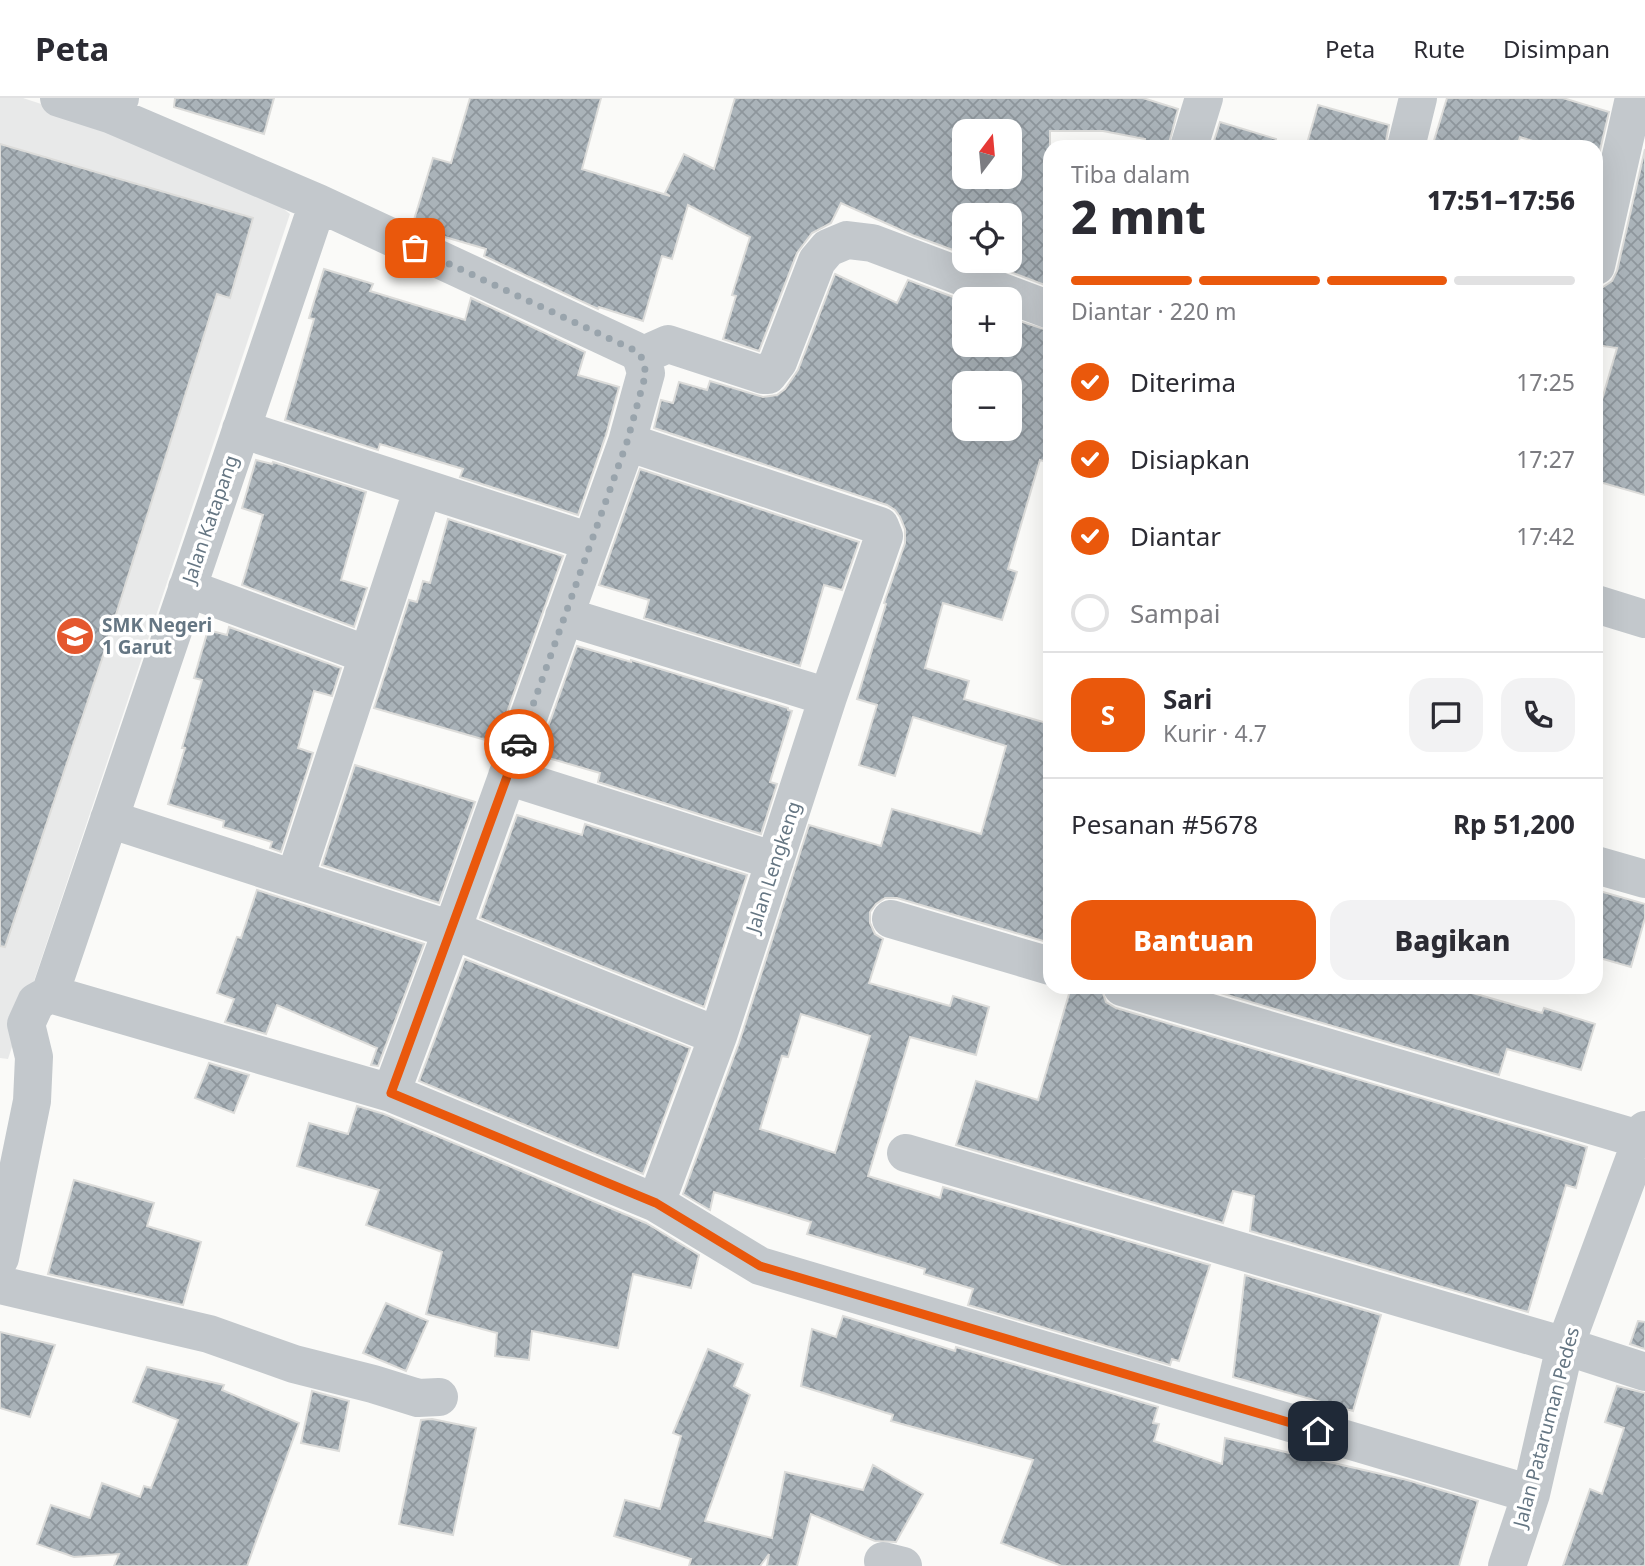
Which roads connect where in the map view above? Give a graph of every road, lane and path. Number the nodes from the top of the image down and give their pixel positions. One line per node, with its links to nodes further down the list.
1 (60, 98): 5 (street)
2 (1204, 98): 6 (street)
3 (1418, 98): 7 (street)
4 (1634, 98): 9 (street)
5 (116, 106): 8 (street)
6 (1191, 140)
7 (1408, 140)
8 (317, 203): 11 (street); 12 (street, Jalan Katapang)
9 (1603, 235)
10 (1043, 307): 11 (street)
11 (641, 356): 13 (street)
12 (241, 429): 14 (street); 16 (street, Jalan Katapang)
13 (627, 442): 15 (street); 21 (street, Jalan Lengkeng)
14 (423, 488): 15 (street); 20 (street)
15 (592, 542): 18 (street)
16 (187, 588): 20 (street); 23 (street, Jalan Katapang)
17 (1603, 606): 19 (street)
18 (564, 616): 21 (street); 22 (street)
19 (1645, 619)
20 (368, 654): 26 (street)
21 (828, 697): 24 (street, Jalan Lengkeng)
22 (507, 776): 24 (street); 29 (street)
23 (109, 818): 26 (street); 31 (street, Jalan Katapang)
24 (775, 861): 33 (street, Jalan Lengkeng)
25 (1603, 867): 27 (street)
26 (295, 878): 29 (street)
27 (1645, 879)
28 (891, 919): 30 (street)
29 (452, 930): 33 (street); 34 (street)
30 (1043, 964)
31 (50, 993): 34 (street); 38 (street)
32 (1147, 994): 35 (street)
33 (718, 1036): 37 (street, Jalan Lengkeng)
34 (391, 1093): 37 (street)
35 (1644, 1135): 40 (street, Jalan Pataruman Pedes)
36 (906, 1153): 40 (street)
37 (656, 1203): 43 (street)
38 (0, 1258)
39 (0, 1285): 42 (street)
40 (1565, 1346): 41 (street); 43 (street, Jalan Pataruman Pedes)
41 (1645, 1372)
42 (439, 1397)
43 (1531, 1494): 44 (street, Jalan Pataruman Pedes)
44 (1507, 1566)

